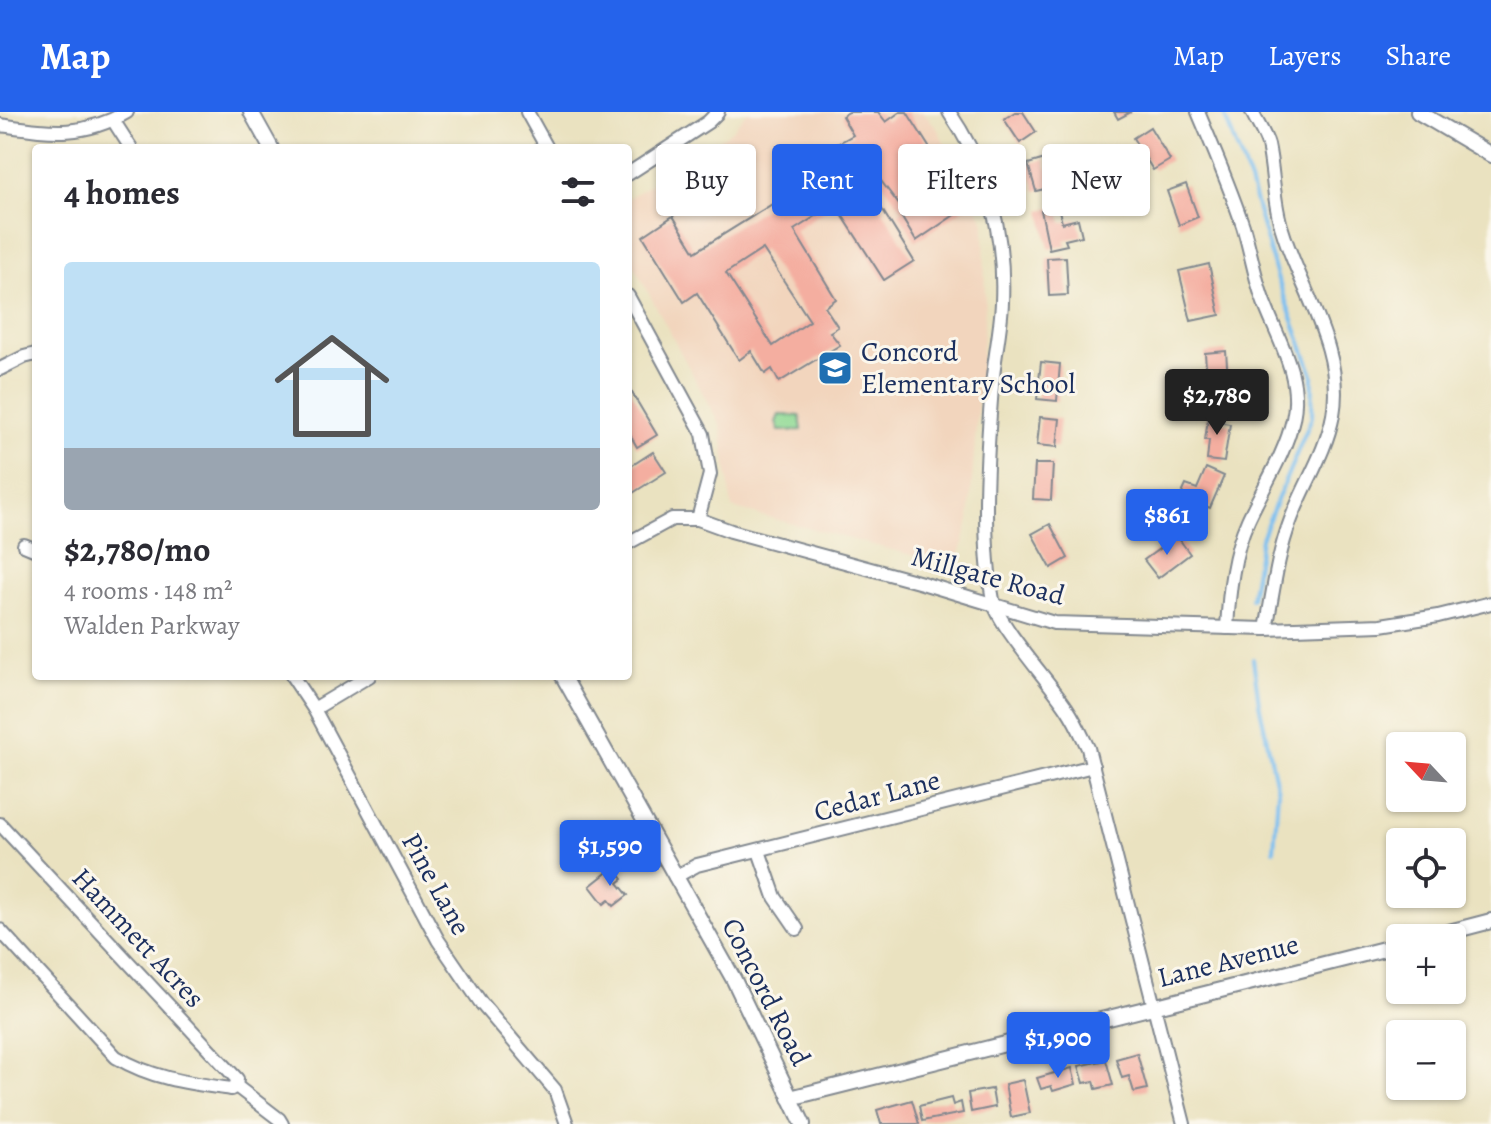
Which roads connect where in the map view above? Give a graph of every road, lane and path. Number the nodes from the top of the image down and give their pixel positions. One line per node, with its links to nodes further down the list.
1 (127, 112): 9 (street)
2 (251, 112): 12 (street)
3 (527, 112): 13 (street)
4 (718, 112): 15 (street)
5 (949, 112): 22 (street)
6 (1198, 112): 23 (street)
7 (1252, 112): 24 (street)
8 (1418, 112): 14 (street)
9 (113, 120): 10 (street); 11 (street)
10 (0, 125)
11 (128, 144)
12 (269, 144)
13 (545, 144)
14 (1491, 155)
15 (632, 171)
16 (632, 303): 19 (street)
17 (32, 355): 18 (street)
18 (0, 369)
19 (698, 519): 20 (street, Millgate Road); 22 (street, Millgate Road)
20 (632, 541)
21 (1491, 603): 24 (street, Millgate Road)
22 (994, 604): 23 (street, Millgate Road); 29 (street)
23 (1227, 628): 24 (street, Millgate Road)
24 (1266, 629)
25 (295, 680): 28 (street, Pine Lane)
26 (362, 680): 28 (street)
27 (565, 680): 32 (street, Concord Road)
28 (314, 709): 42 (street, Pine Lane)
29 (1093, 766): 31 (street, Cedar Lane); 38 (street)
30 (0, 824): 39 (street, Hammett Acres)
31 (759, 851): 32 (street, Cedar Lane); 35 (street)
32 (675, 877): 40 (street, Concord Road)
33 (1491, 921): 34 (street)
34 (1466, 928)
35 (797, 929)
36 (0, 930): 39 (street)
37 (1386, 948): 38 (street, Lane Avenue)
38 (1156, 1006): 40 (street, Lane Avenue); 44 (street)
39 (236, 1086): 41 (street, Hammett Acres)
40 (790, 1098): 43 (street, Concord Road)
41 (282, 1124)
42 (567, 1124)
43 (803, 1124)
44 (1184, 1124)

